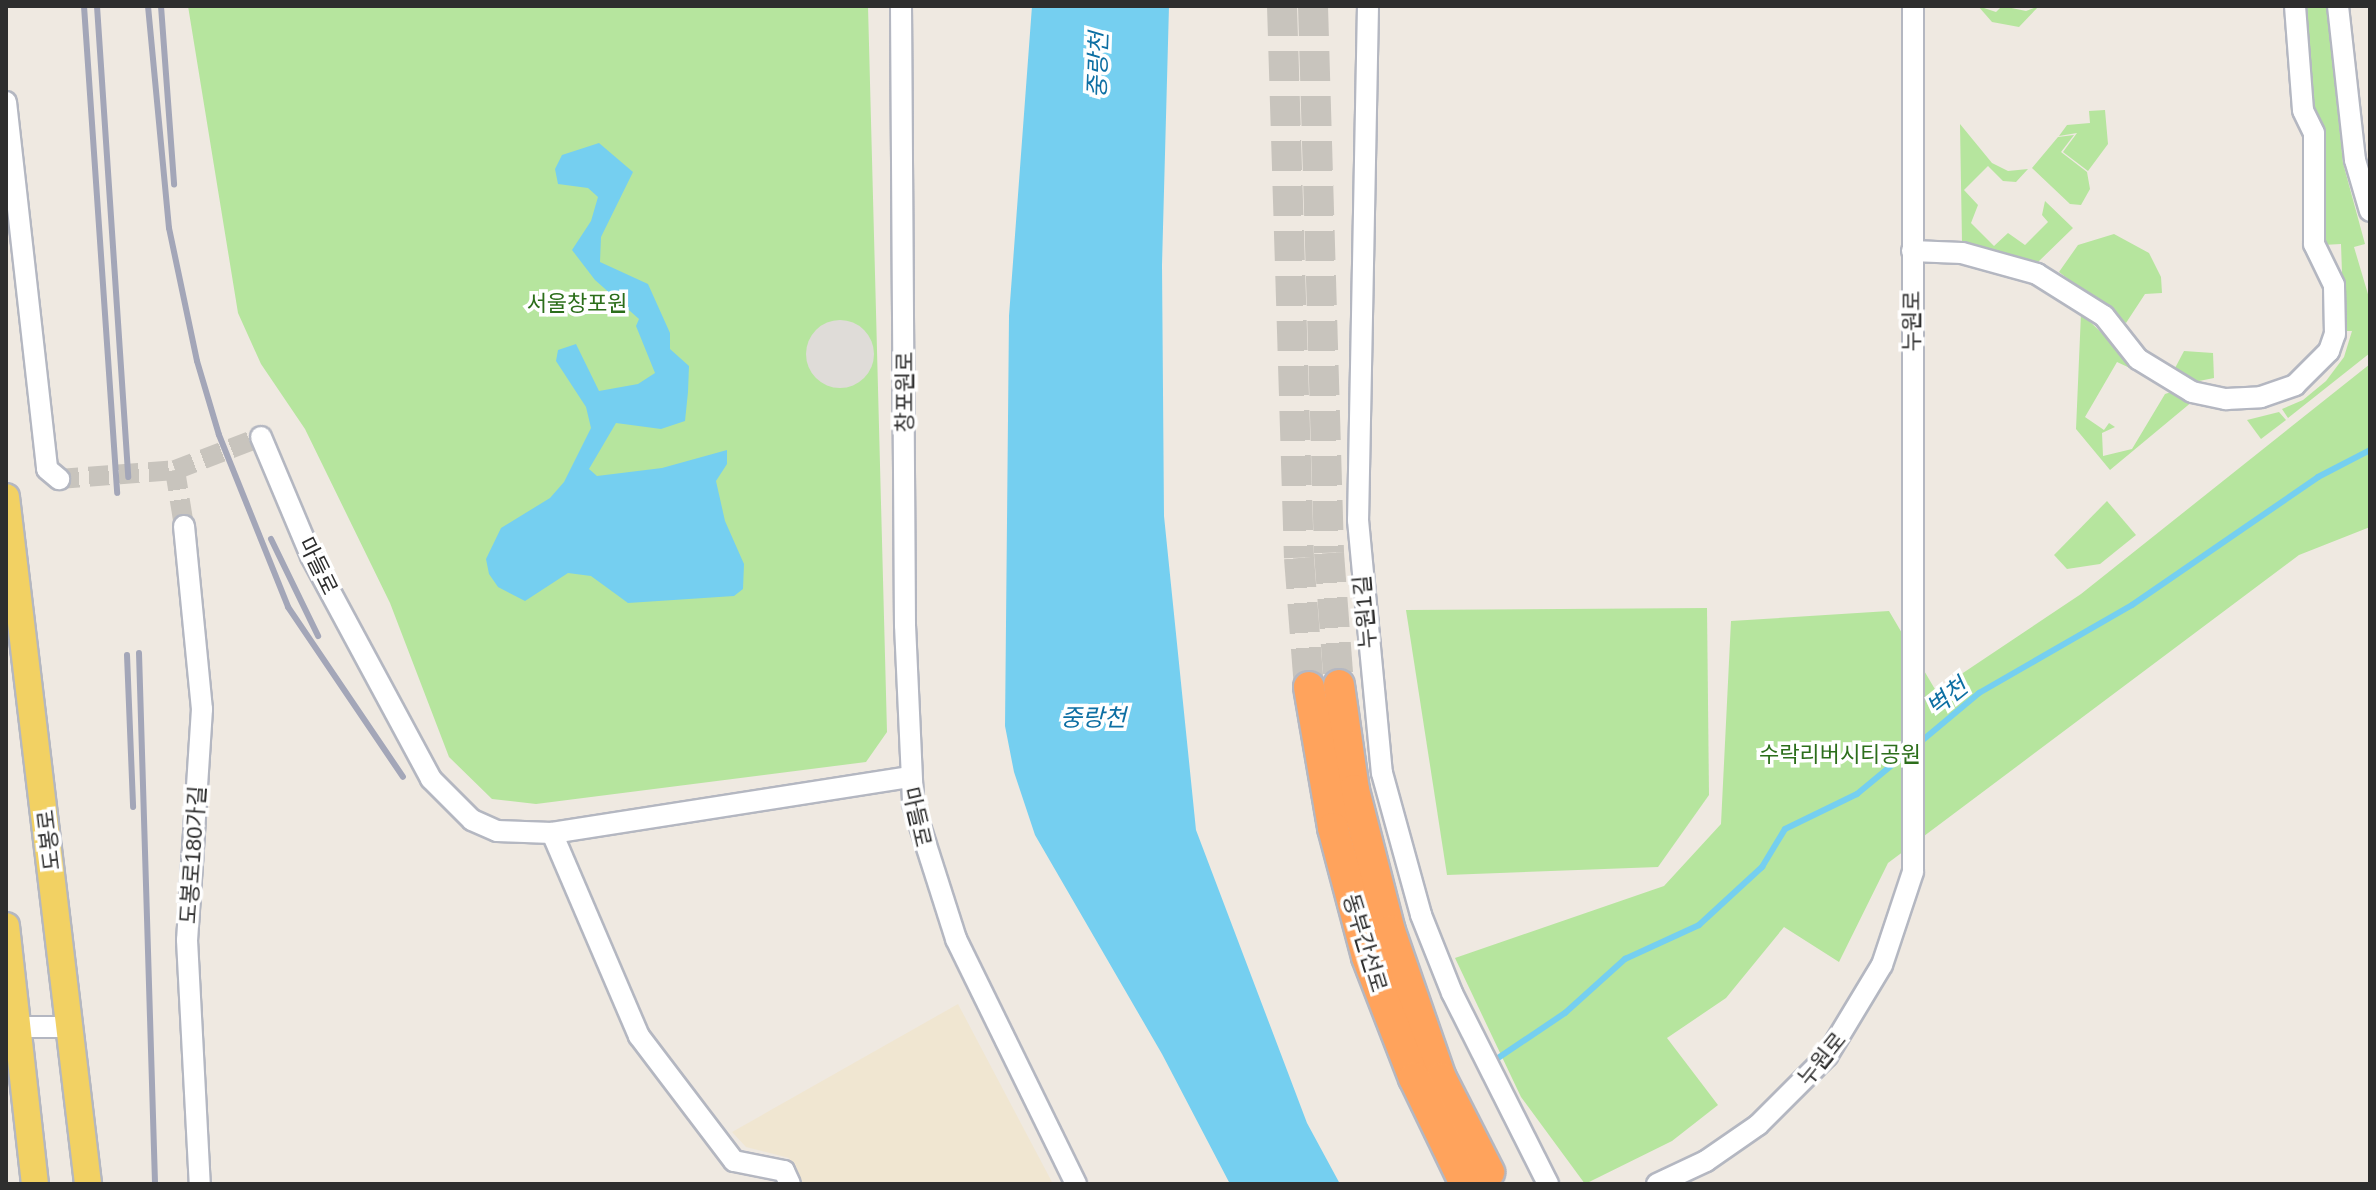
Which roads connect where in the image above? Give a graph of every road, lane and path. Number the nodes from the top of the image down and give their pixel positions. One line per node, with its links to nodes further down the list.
1 (901, 6): 15 (street, 창포원로)
2 (1368, 6): 26 (street, 누원1길)
3 (1913, 6): 8 (street, 누원로)
4 (2295, 6): 8 (street)
5 (2338, 6): 7 (street)
6 (6, 102): 10 (street)
7 (2370, 211)
8 (1912, 251): 27 (street, 누원로)
9 (261, 437): 16 (street, 마들로)
10 (59, 479)
11 (6, 497): 19 (main road, 도봉로)
12 (184, 526): 23 (street, 도봉로180가길)
13 (1339, 685): 20 (highway, 동부간선로)
14 (1309, 687): 20 (highway, 동부간선로)
15 (909, 777): 16 (street, 마들로); 25 (street, 마들로)
16 (552, 833): 24 (street)
17 (6, 926): 18 (main road)
18 (12, 1027): 19 (street); 21 (main road)
19 (72, 1027): 22 (main road, 도봉로)
20 (1477, 1178)
21 (35, 1184)
22 (88, 1184)
23 (200, 1184)
24 (790, 1184)
25 (1076, 1184)
26 (1548, 1184)
27 (1657, 1184)

